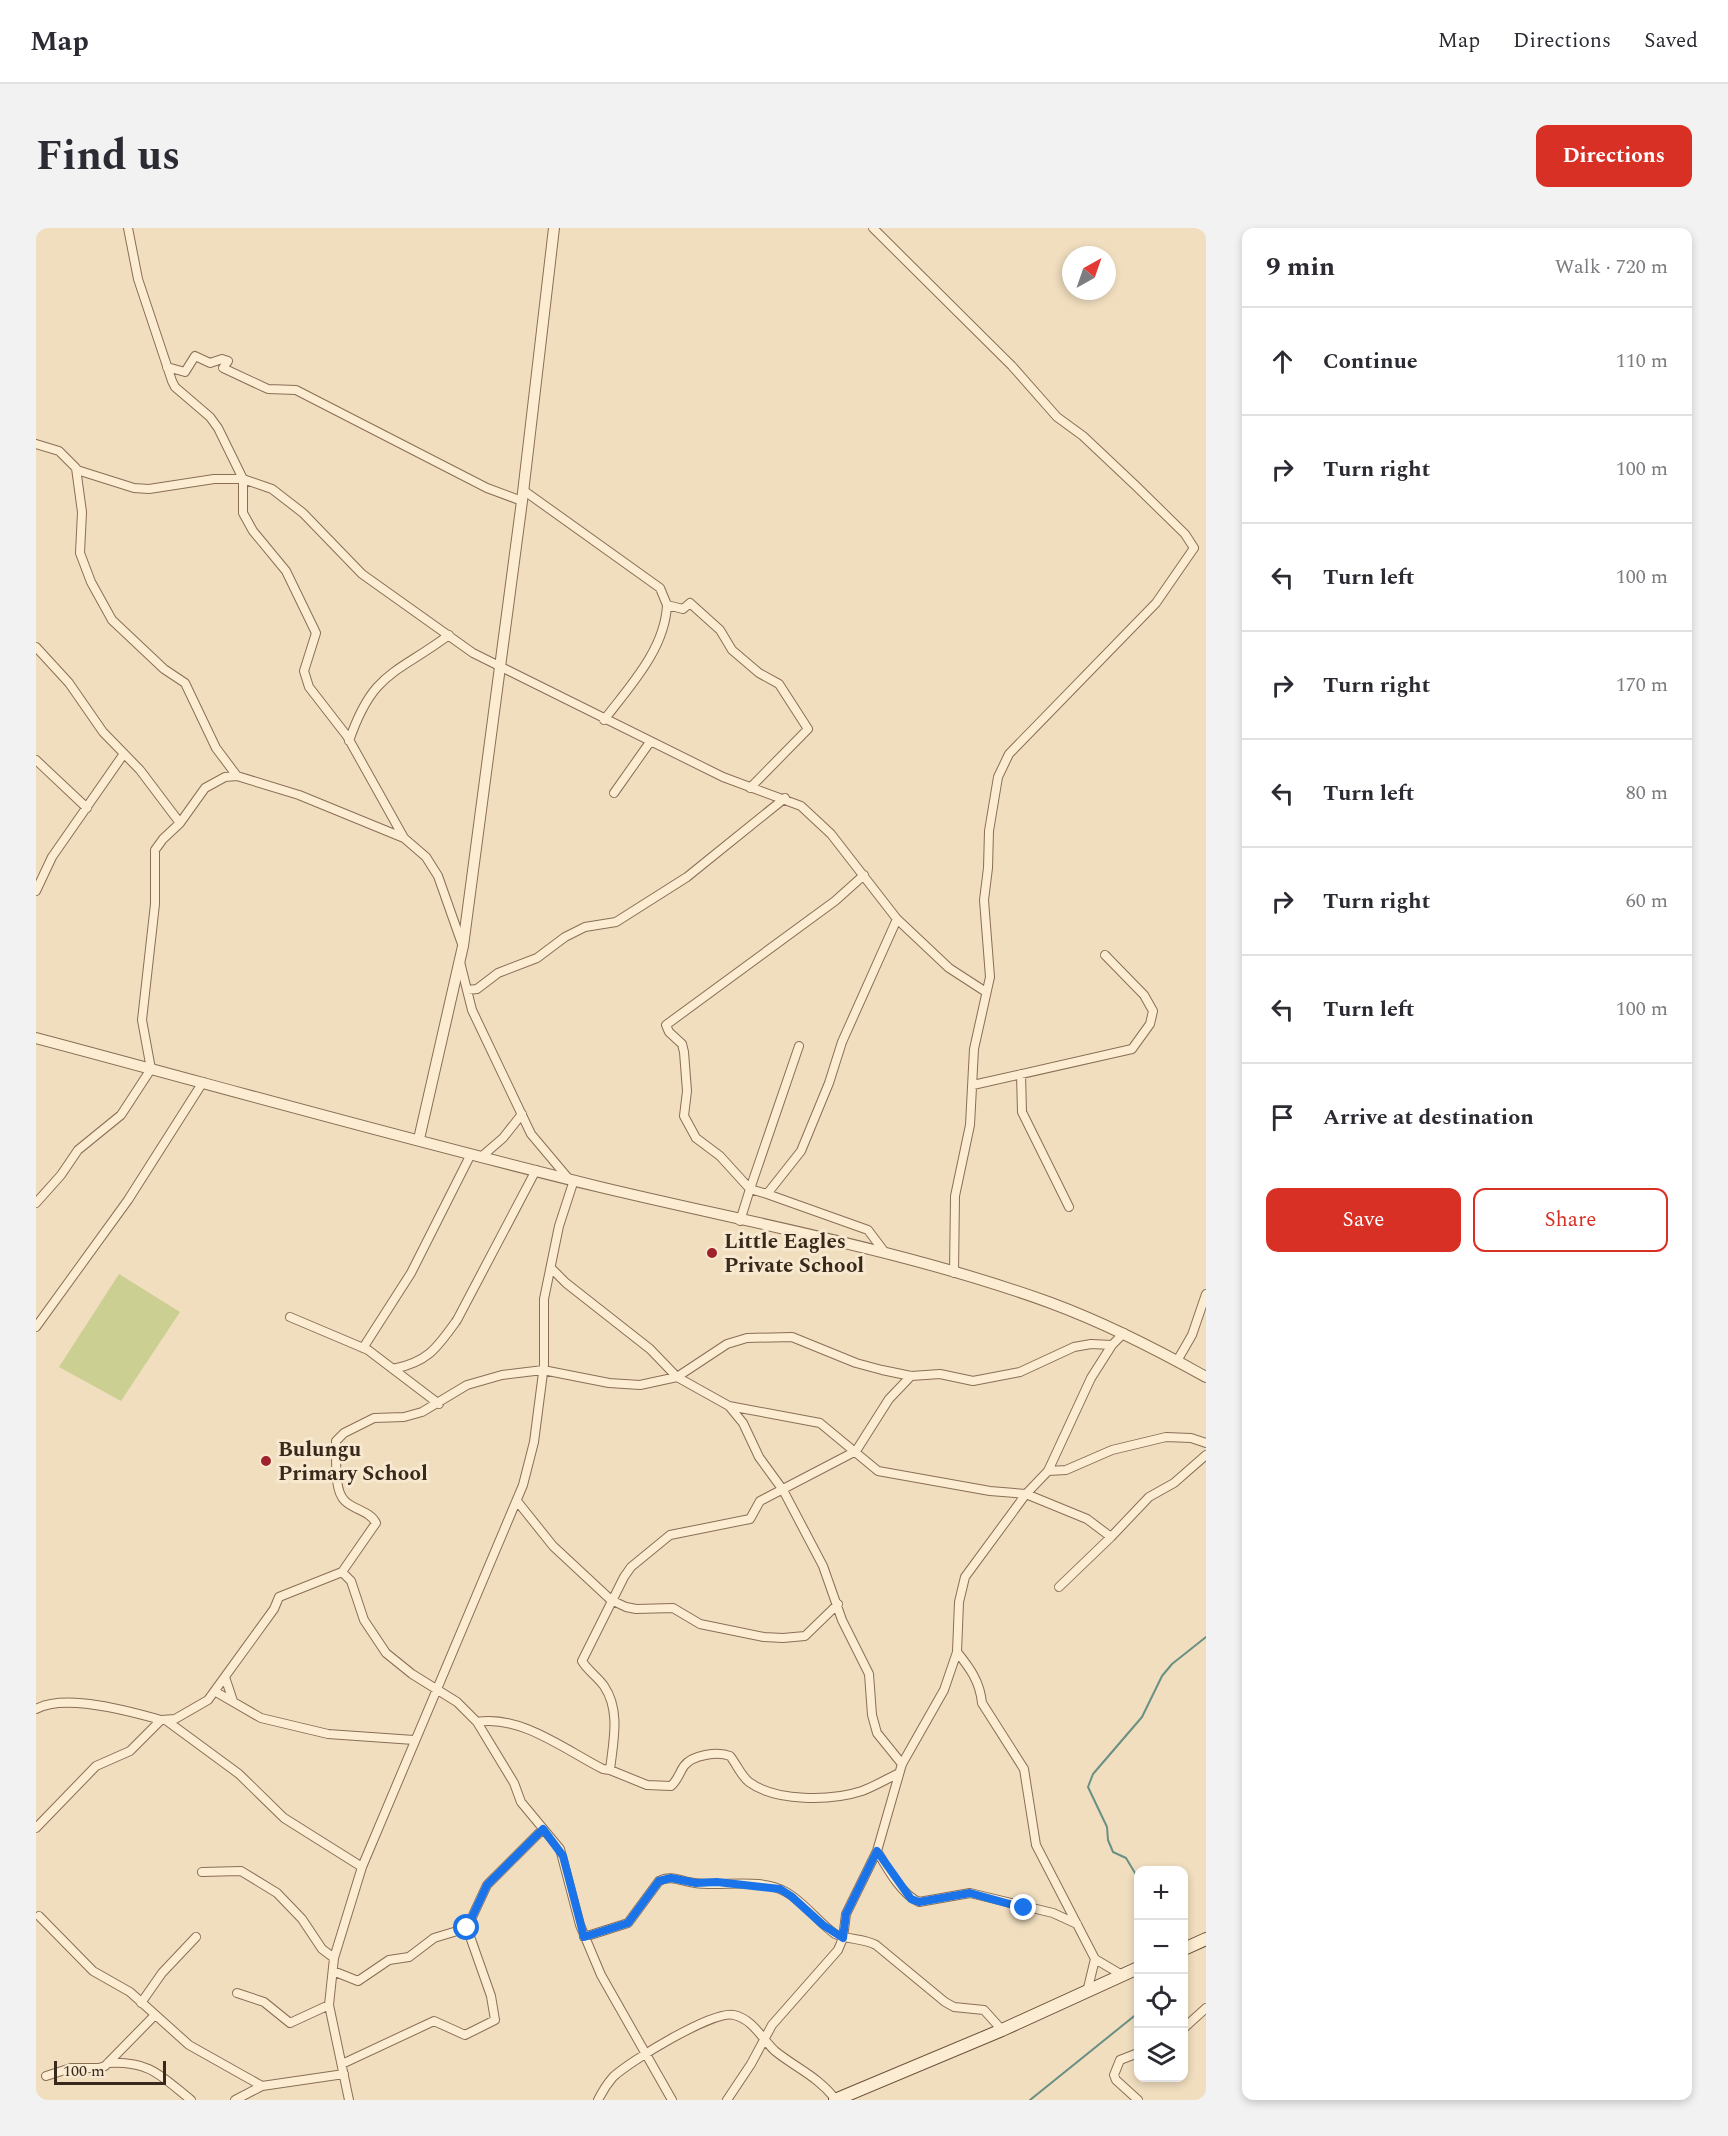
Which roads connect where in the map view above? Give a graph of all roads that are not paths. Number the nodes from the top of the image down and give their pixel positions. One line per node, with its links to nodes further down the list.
1 (128, 228): 4 (street)
2 (554, 228): 8 (street)
3 (873, 228): 32 (street)
4 (167, 367): 7 (street); 8 (street)
5 (36, 444): 6 (street)
6 (77, 470): 7 (street); 18 (street)
7 (243, 479): 10 (street); 14 (street)
8 (522, 495): 9 (street); 12 (street)
9 (667, 605): 13 (street); 19 (street)
10 (448, 635): 12 (street); 14 (street)
11 (36, 646): 16 (street)
12 (500, 669): 13 (street); 28 (street)
13 (604, 720): 15 (street)
14 (349, 741): 24 (street)
15 (650, 742): 19 (street); 20 (street)
16 (123, 755): 22 (street); 23 (street)
17 (36, 760): 22 (street)
18 (237, 776): 23 (street); 24 (street)
19 (750, 788): 21 (street)
20 (614, 793)
21 (785, 798): 25 (street); 31 (street)
22 (87, 808): 26 (street)
23 (180, 823): 35 (street)
24 (404, 838): 28 (street)
25 (864, 875): 27 (street); 44 (street)
26 (36, 891)
27 (897, 919): 32 (street); 45 (street)
28 (463, 946): 30 (street)
29 (1105, 955): 36 (street)
30 (460, 961): 31 (street); 40 (street)
31 (467, 990): 39 (street)
32 (986, 992): 38 (street)
33 (36, 1038): 35 (street)
34 (799, 1046): 44 (street)
35 (151, 1068): 37 (street); 46 (street)
36 (1021, 1074): 38 (street); 47 (street)
37 (203, 1082): 40 (street); 54 (street)
38 (973, 1085): 51 (street)
39 (522, 1114): 41 (street); 43 (street)
40 (419, 1139): 41 (street)
41 (476, 1155): 42 (street); 57 (street)
42 (536, 1170): 43 (street); 59 (street)
43 (571, 1179): 48 (street); 50 (street)
44 (750, 1189): 45 (street); 48 (street)
45 (767, 1194): 49 (street)
46 (36, 1203)
47 (1069, 1207)
48 (740, 1221): 49 (street)
49 (886, 1254): 51 (street)
50 (551, 1268): 60 (street); 62 (street)
51 (954, 1273): 55 (street)
52 (1206, 1294): 58 (street)
53 (290, 1317): 57 (street)
54 (36, 1327)
55 (1124, 1333): 56 (street); 58 (street)
56 (1112, 1345): 61 (street); 69 (street)
57 (363, 1348): 59 (street)
58 (1177, 1361): 63 (street)
59 (393, 1369): 64 (street)
60 (543, 1370): 62 (street); 64 (street); 72 (street)
61 (911, 1376): 62 (street); 67 (street)
62 (677, 1377): 65 (street)
63 (1206, 1377)
64 (439, 1404): 74 (street)
65 (729, 1406): 67 (street); 70 (street)
66 (1206, 1443): 69 (street)
67 (856, 1451): 70 (street); 71 (street)
68 (1206, 1455): 73 (street)
69 (1048, 1471): 71 (street)
70 (783, 1490): 76 (street); 77 (street)
71 (1026, 1494): 73 (street); 78 (street)
72 (517, 1501): 76 (street); 81 (street)
73 (1111, 1537): 75 (street)
74 (342, 1572): 79 (street); 81 (street)
75 (1059, 1587)
76 (611, 1600): 77 (street); 88 (street)
77 (838, 1604): 87 (street)
78 (957, 1652): 87 (street); 95 (street)
79 (225, 1677): 80 (street); 82 (street)
80 (216, 1692): 82 (street); 84 (street)
81 (438, 1692): 85 (street); 86 (street)
82 (233, 1701): 86 (street)
83 (37, 1705): 84 (street)
84 (164, 1721): 89 (street); 92 (street)
85 (477, 1722): 88 (street); 90 (street)
86 (414, 1740): 92 (street)
87 (901, 1769): 88 (street); 91 (street)
88 (610, 1770)
89 (36, 1828)
90 (543, 1829): 96 (street); 98 (street)
91 (877, 1851): 95 (street); 99 (street)
92 (362, 1867): 102 (street)
93 (202, 1872): 102 (street)
94 (39, 1916): 109 (street)
95 (1077, 1924): 103 (street)
96 (467, 1928): 105 (street); 119 (street)
97 (196, 1937): 109 (street)
98 (584, 1937): 99 (street); 116 (street)
99 (843, 1938): 114 (street); 115 (street)
100 (1206, 1939): 101 (main road)
101 (1188, 1946)
102 (334, 1958): 105 (street)
103 (1095, 1959): 106 (street); 107 (street)
104 (1134, 1970): 106 (main road)
105 (333, 1971): 110 (street)
106 (1122, 1975): 107 (main road)
107 (1087, 1992): 114 (main road)
108 (237, 1993): 110 (street)
109 (141, 2003): 112 (street)
110 (329, 2005): 119 (street)
111 (1206, 2008): 113 (street)
112 (154, 2016): 118 (street); 122 (street)
113 (1188, 2024)
114 (1002, 2030): 129 (main road)
115 (764, 2040): 116 (street); 128 (street); 129 (street)
116 (645, 2052): 126 (street); 127 (street)
117 (1134, 2055): 130 (street)
118 (108, 2063): 121 (street); 123 (street)
119 (342, 2064): 120 (street)
120 (344, 2074): 122 (street); 125 (street)
121 (46, 2076)
122 (262, 2086): 124 (street)
123 (191, 2100)
124 (236, 2100)
125 (349, 2100)
126 (598, 2100)
127 (672, 2100)
128 (727, 2100)
129 (835, 2100)
130 (1138, 2100)

